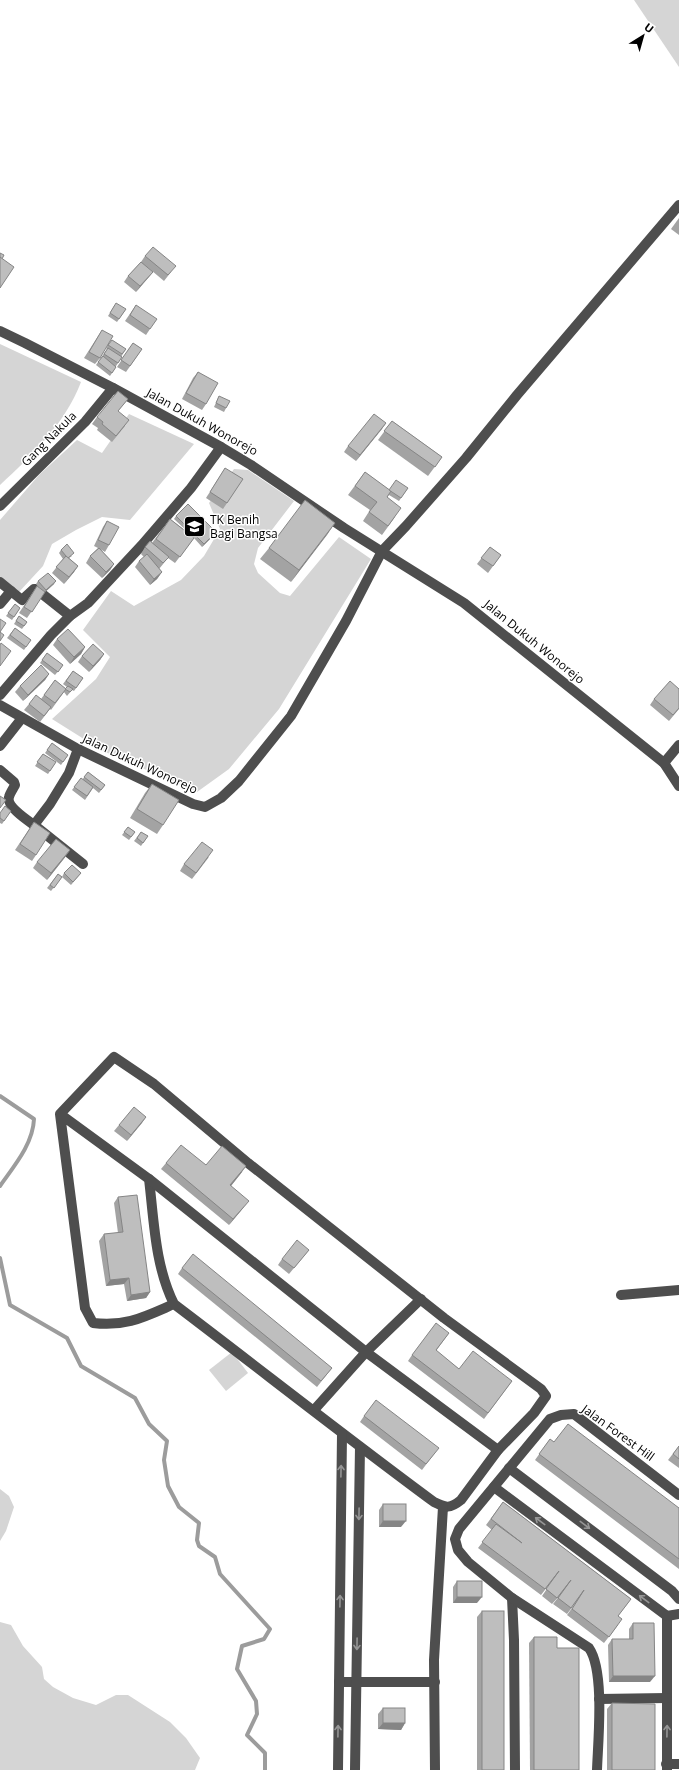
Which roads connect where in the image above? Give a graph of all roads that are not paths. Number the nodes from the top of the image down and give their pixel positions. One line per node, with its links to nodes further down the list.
1 (679, 205): 6 (street)
2 (0, 331): 3 (street, Jalan Dukuh Wonorejo)
3 (113, 388): 4 (street, Jalan Dukuh Wonorejo); 5 (street, Gang Nakula)
4 (221, 447): 6 (street, Jalan Dukuh Wonorejo); 10 (street)
5 (0, 506)
6 (382, 551): 16 (street, Jalan Dukuh Wonorejo); 17 (street, Jalan Dukuh Wonorejo)
7 (0, 582): 8 (street)
8 (11, 591): 9 (street); 10 (street)
9 (0, 604)
10 (70, 616): 11 (street)
11 (0, 695)
12 (0, 705): 13 (street, Jalan Dukuh Wonorejo)
13 (22, 718): 15 (street); 16 (street, Jalan Dukuh Wonorejo)
14 (679, 745): 17 (street)
15 (0, 746)
16 (78, 749): 20 (street)
17 (664, 763): 19 (street, Jalan Dukuh Wonorejo)
18 (0, 770): 20 (street)
19 (679, 786)
20 (34, 826): 21 (street)
21 (83, 864)
22 (60, 1114): 23 (street); 26 (street); 27 (street)
23 (149, 1179): 27 (street); 28 (street)
24 (679, 1290): 25 (street)
25 (621, 1295)
26 (421, 1299): 28 (street); 32 (street)
27 (174, 1304): 29 (street)
28 (366, 1352): 29 (street); 32 (street)
29 (314, 1410): 30 (street)
30 (342, 1434): 31 (street); 41 (street, one-way to 30)
31 (360, 1447): 36 (street); 42 (street, one-way to 42)
32 (498, 1450): 36 (street)
33 (509, 1468): 34 (street, Jalan Forest Hill); 35 (street, Jalan Forest Hill); 38 (street, one-way to 38)
34 (494, 1487): 37 (street, Jalan Forest Hill); 40 (street, one-way to 34)
35 (679, 1495)
36 (443, 1507): 43 (street)
37 (512, 1598): 45 (street, Jalan Forest Hill); 51 (street)
38 (679, 1599)
39 (679, 1614): 40 (street)
40 (667, 1616): 44 (street)
41 (339, 1682): 42 (street); 48 (street, one-way to 41)
42 (357, 1682): 43 (street); 49 (street)
43 (435, 1682): 50 (street)
44 (667, 1698): 45 (street); 47 (street, one-way to 44)
45 (599, 1699): 52 (street, Jalan Forest Hill)
46 (679, 1764): 47 (street)
47 (666, 1767)
48 (338, 1770)
49 (355, 1770)
50 (435, 1770)
51 (515, 1770)
52 (597, 1770)

